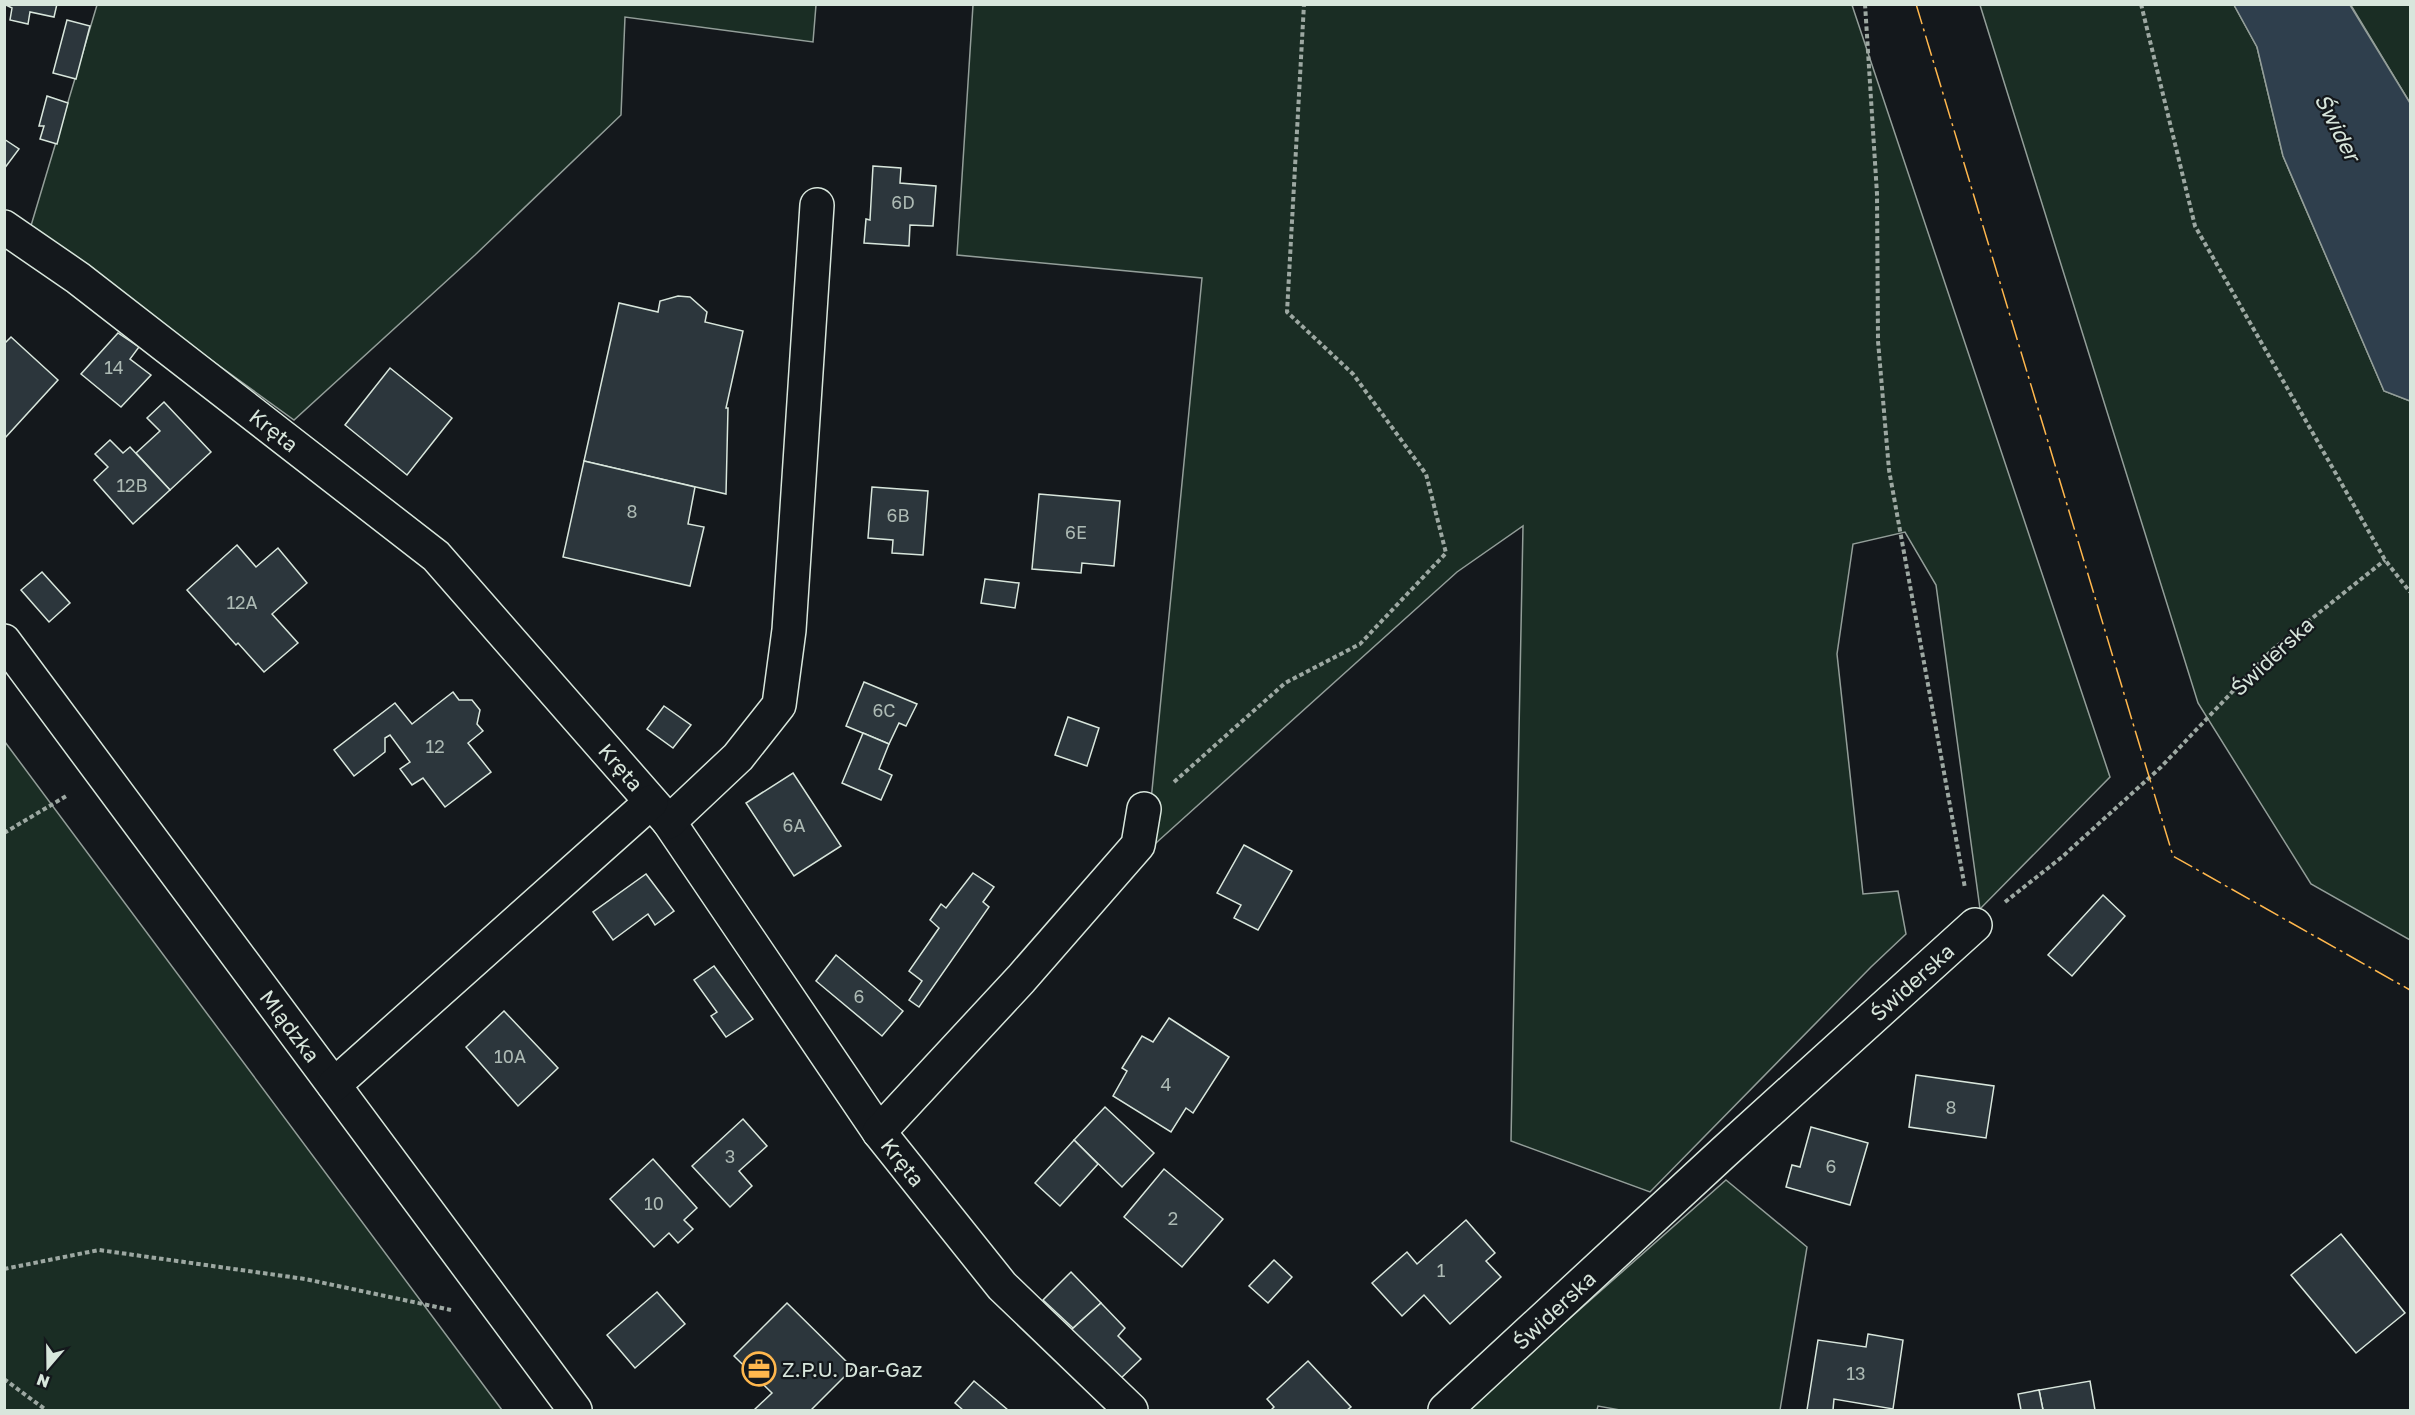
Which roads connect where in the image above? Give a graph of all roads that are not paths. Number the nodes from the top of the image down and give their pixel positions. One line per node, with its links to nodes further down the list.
1 (817, 205): 5 (street)
2 (4, 227): 5 (street, Kręta)
3 (4, 641): 7 (street, Mlądzka)
4 (1144, 809): 8 (street)
5 (660, 812): 7 (street); 8 (street, Kręta)
6 (1975, 925): 11 (street, Świderska)
7 (334, 1085): 9 (street, Mlądzka)
8 (879, 1132): 10 (street, Kręta)
9 (575, 1410)
10 (1131, 1410)
11 (1445, 1410)

